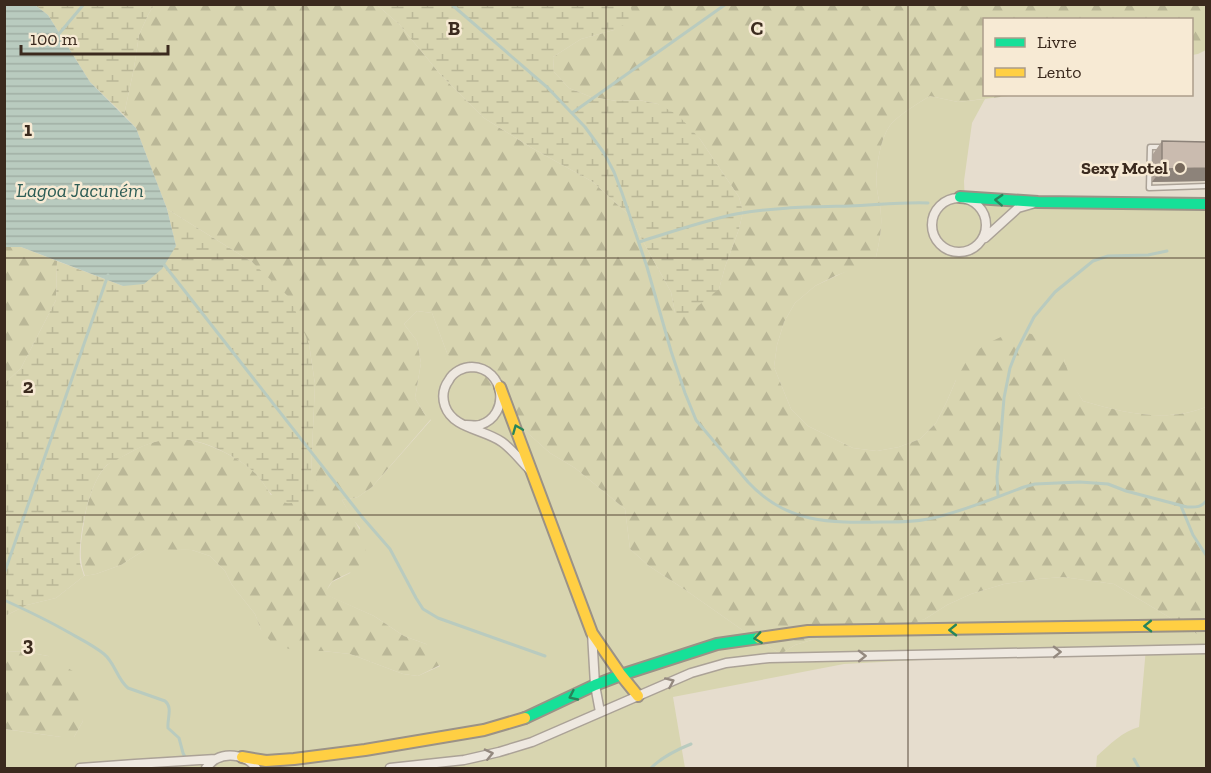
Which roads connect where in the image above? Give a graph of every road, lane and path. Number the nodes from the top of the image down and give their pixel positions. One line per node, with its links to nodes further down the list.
1 (1161, 147): 2 (lane)
2 (1206, 186)
3 (960, 197): 4 (street, one-way to 3); 6 (street); 6 (street)
4 (1038, 202): 5 (street); 6 (street)
5 (1206, 204)
6 (983, 240)
7 (500, 387): 8 (street); 8 (street); 9 (street, one-way to 7)
8 (466, 425): 9 (street)
9 (532, 472): 11 (street)
10 (1206, 625): 13 (street, one-way to 13)
11 (592, 633): 13 (street); 14 (street)
12 (1206, 650): 15 (street, one-way to 12)
13 (621, 675): 14 (street); 15 (street)
14 (595, 685): 16 (street); 17 (street, one-way to 17)
15 (638, 696): 16 (street)
16 (600, 712): 24 (street, one-way to 16)
17 (242, 757): 18 (street); 23 (street)
18 (216, 759): 19 (street); 22 (street)
19 (135, 764): 20 (street); 21 (street)
20 (80, 768)
21 (147, 768)
22 (206, 768)
23 (256, 768)
24 (390, 768)

